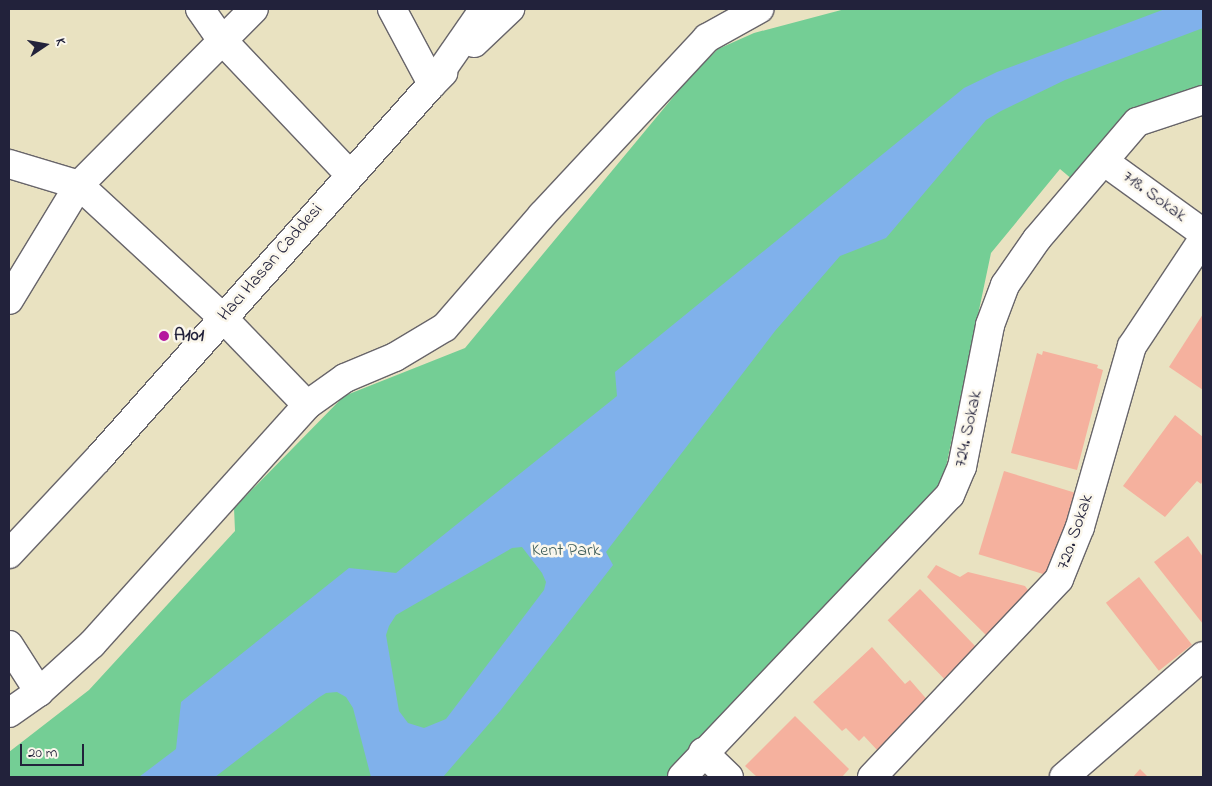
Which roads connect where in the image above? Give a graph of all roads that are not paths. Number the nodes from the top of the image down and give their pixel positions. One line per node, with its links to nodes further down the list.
1 (200, 9): 7 (street)
2 (254, 9): 7 (street)
3 (392, 9): 8 (street)
4 (484, 9): 8 (street, Hacı Hasan Caddesi)
5 (510, 9): 8 (street)
6 (759, 9): 18 (street)
7 (222, 40): 12 (street); 13 (street)
8 (432, 84): 12 (street, Hacı Hasan Caddesi)
9 (1203, 100): 10 (street, 724. Sokak)
10 (1105, 162): 14 (street, 718. Sokak); 24 (street, 724. Sokak)
11 (9, 164): 13 (street)
12 (350, 175): 17 (street, Hacı Hasan Caddesi)
13 (79, 185): 16 (street); 17 (street)
14 (1203, 233)
15 (1203, 238): 27 (street, 720. Sokak)
16 (9, 300)
17 (223, 318): 18 (street); 19 (street, Hacı Hasan Caddesi)
18 (307, 405): 22 (street)
19 (9, 554)
20 (9, 646): 22 (street)
21 (1203, 656): 28 (street)
22 (39, 692): 23 (street)
23 (9, 713)
24 (703, 752): 25 (street, 724. Sokak); 26 (street)
25 (682, 777)
26 (729, 777)
27 (872, 777)
28 (1064, 777)

